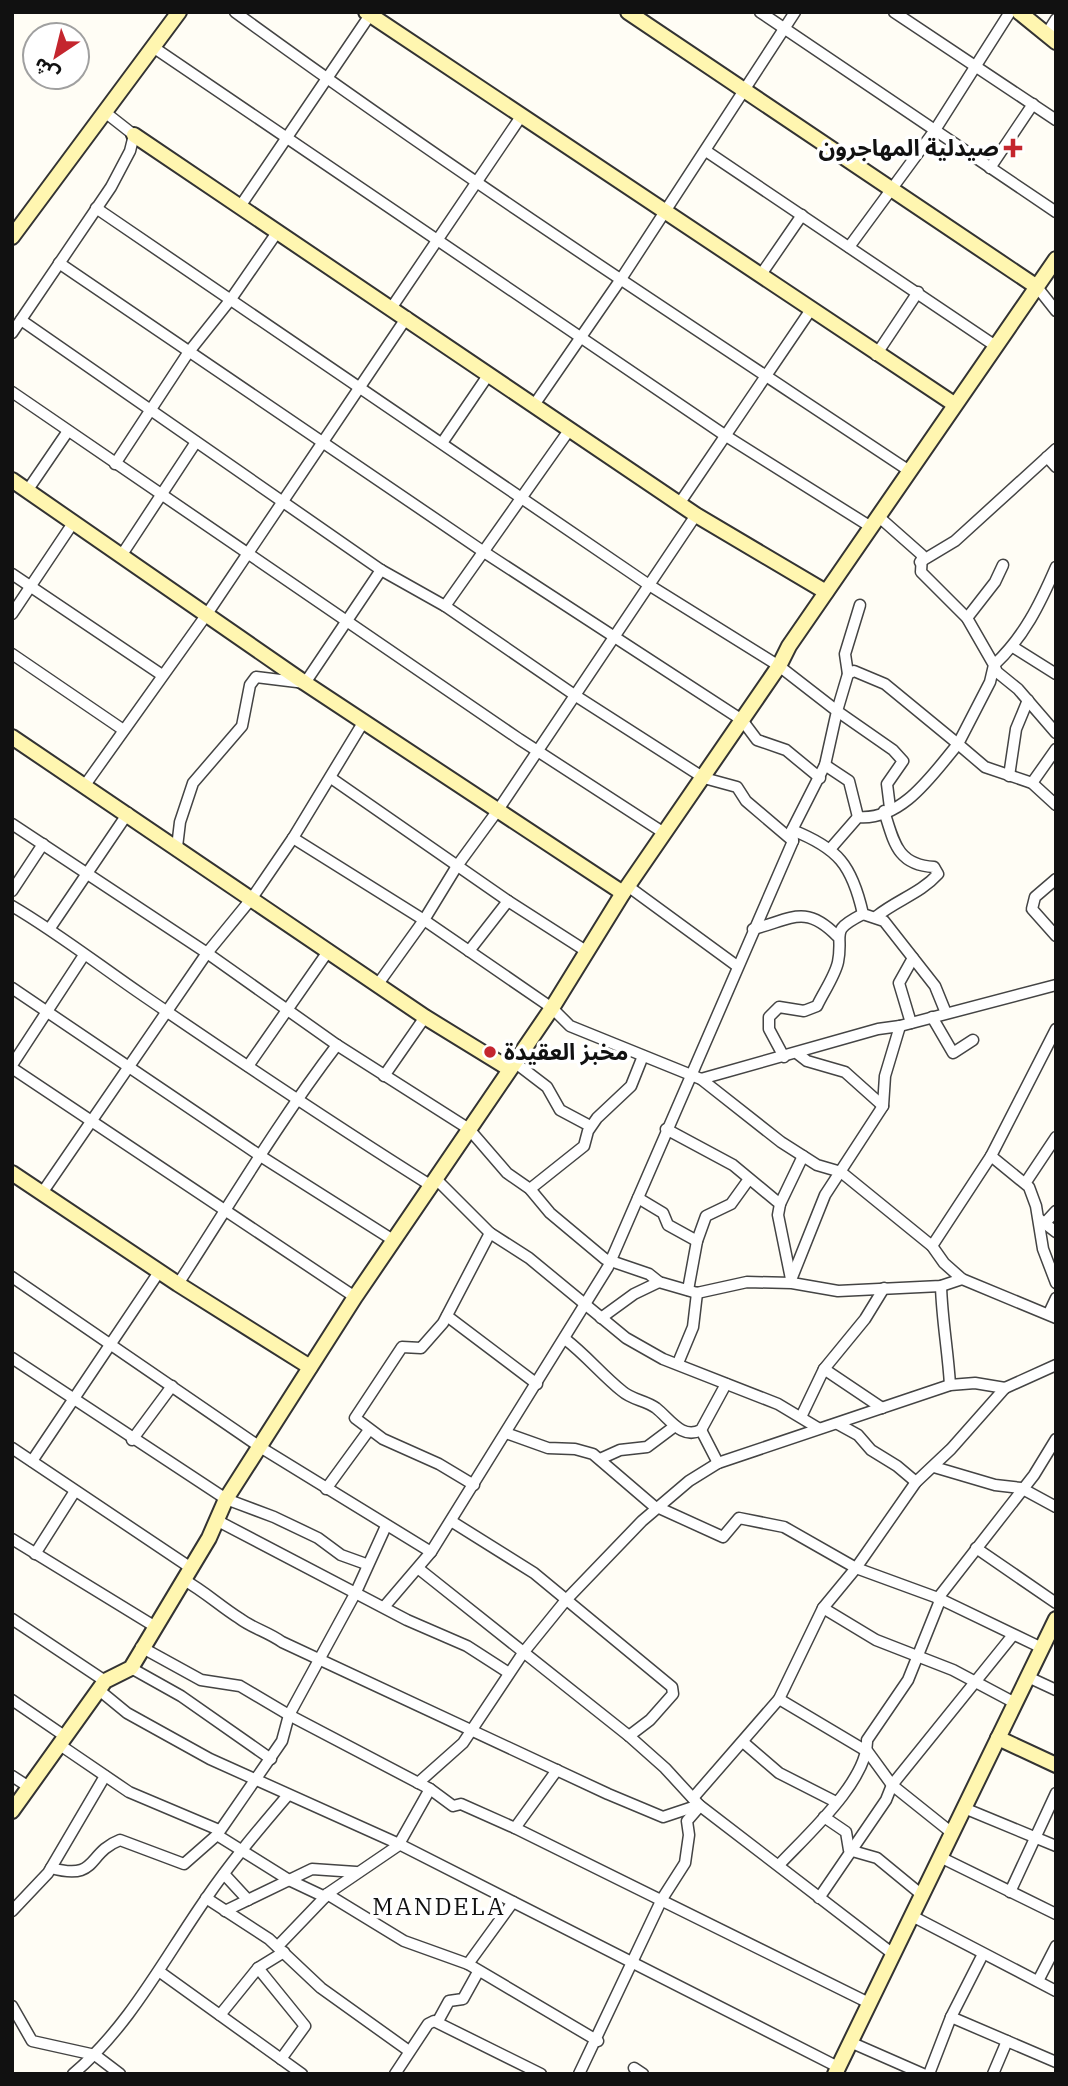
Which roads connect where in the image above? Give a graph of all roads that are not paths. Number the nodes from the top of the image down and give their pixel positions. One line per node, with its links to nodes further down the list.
1 (179, 12): 13 (street)
2 (235, 12): 15 (street)
3 (628, 12): 16 (street)
4 (760, 12): 11 (street)
5 (795, 12): 11 (street)
6 (894, 12): 14 (street)
7 (1010, 12): 14 (street)
8 (1019, 12): 12 (street)
9 (370, 13): 15 (street); 19 (street)
10 (1056, 19): 12 (street)
11 (784, 29): 16 (street); 21 (street)
12 (1051, 38)
13 (153, 47): 18 (street); 23 (street)
14 (976, 68): 17 (street); 21 (street)
15 (327, 79): 23 (street); 26 (street)
16 (744, 89): 24 (street); 27 (street)
17 (1033, 104): 20 (street); 25 (street)
18 (106, 113): 22 (street); 34 (street)
19 (520, 118): 26 (street); 30 (street)
20 (1056, 120)
21 (935, 130): 25 (street); 27 (street)
22 (134, 135): 28 (street); 29 (street)
23 (286, 138): 28 (street); 35 (street)
24 (706, 151): 30 (street); 32 (street)
25 (990, 168): 31 (street)
26 (477, 181): 35 (street); 40 (street)
27 (893, 188): 36 (street); 41 (street)
28 (241, 205): 33 (street)
29 (96, 208): 38 (street); 43 (street)
30 (665, 212): 39 (street); 40 (street)
31 (1056, 212)
32 (802, 215): 36 (street); 39 (street)
33 (278, 231): 43 (street); 44 (street)
34 (12, 237)
35 (438, 239): 44 (street); 50 (street)
36 (849, 247): 42 (street)
37 (1056, 259): 41 (street)
38 (59, 263): 48 (street); 52 (street)
39 (760, 276): 45 (street)
40 (621, 279): 50 (street); 55 (street)
41 (1037, 287): 46 (street); 51 (street)
42 (918, 292): 51 (street); 53 (street)
43 (231, 299): 52 (street); 56 (street)
44 (392, 307): 47 (street)
45 (810, 311): 53 (street); 55 (street)
46 (1056, 312)
47 (407, 317): 54 (street); 56 (street)
48 (21, 320): 49 (street); 60 (street)
49 (12, 333)
50 (580, 338): 59 (street); 63 (street)
51 (994, 345): 58 (street)
52 (188, 354): 60 (street); 65 (street)
53 (876, 355): 58 (street)
54 (489, 374): 59 (street); 66 (street)
55 (766, 376): 63 (street); 71 (street)
56 (359, 387): 65 (street); 66 (street)
57 (12, 392): 62 (street)
58 (954, 404): 71 (street)
59 (534, 405): 61 (street)
60 (152, 411): 64 (street); 69 (street)
61 (570, 429): 75 (street); 77 (street)
62 (68, 431): 69 (street); 73 (street)
63 (726, 436): 77 (street); 79 (street)
64 (196, 442): 74 (street); 76 (street)
65 (322, 443): 76 (street); 81 (street)
66 (442, 443): 75 (street)
67 (1056, 449): 68 (street)
68 (1047, 457): 70 (street); 84 (street)
69 (115, 464): 74 (street)
70 (1056, 467)
71 (908, 470): 79 (street)
72 (12, 480): 73 (street)
73 (27, 491): 80 (street)
74 (160, 495): 82 (street); 83 (street)
75 (522, 498): 81 (street); 89 (street)
76 (283, 501): 82 (street); 87 (street)
77 (680, 504): 78 (street)
78 (696, 515): 89 (street); 92 (street)
79 (875, 522): 84 (street); 92 (street)
80 (73, 523): 83 (street); 90 (street)
81 (484, 552): 94 (street); 99 (street)
82 (247, 555): 96 (street); 98 (street)
83 (121, 556): 96 (street)
84 (919, 563): 97 (street)
85 (1003, 565): 97 (street)
86 (1056, 567): 91 (street)
87 (381, 570): 94 (street); 98 (street)
88 (12, 574): 90 (street)
89 (649, 585): 99 (street); 103 (street)
90 (29, 586): 95 (street); 106 (street)
91 (1052, 588): 100 (street)
92 (826, 592): 103 (street)
93 (860, 605): 104 (street)
94 (445, 606): 108 (street)
95 (12, 614)
96 (207, 614): 106 (street); 107 (street)
97 (967, 618): 102 (street)
98 (348, 622): 107 (street); 118 (street)
99 (615, 639): 108 (street); 111 (street)
100 (1013, 647): 102 (street); 105 (street)
101 (12, 654): 113 (street)
102 (994, 665): 109 (street); 116 (street)
103 (779, 666): 110 (street); 111 (street)
104 (848, 674): 110 (street); 116 (street)
105 (1056, 674)
106 (162, 675): 113 (street)
107 (305, 683): 112 (street); 136 (street)
108 (576, 696): 118 (street); 122 (street)
109 (1028, 700): 114 (street); 120 (street)
110 (836, 711): 119 (street); 128 (street)
111 (742, 720): 122 (street); 123 (street)
112 (364, 721): 121 (street); 127 (street)
113 (122, 729): 125 (street)
114 (1056, 733)
115 (13, 738): 125 (street)
116 (958, 744): 120 (street); 128 (street)
117 (1056, 749): 124 (street)
118 (537, 751): 127 (street); 132 (street)
119 (825, 765): 123 (street); 130 (street)
120 (1009, 776): 124 (street)
121 (331, 778): 134 (street); 138 (street)
122 (704, 778): 132 (street); 133 (street)
123 (820, 778): 133 (street)
124 (1032, 783): 126 (street)
125 (85, 785): 129 (street)
126 (1056, 804)
127 (498, 810): 138 (street); 141 (street)
128 (887, 810): 130 (street); 147 (street)
129 (128, 813): 136 (street); 139 (street)
130 (858, 817): 137 (street)
131 (12, 824): 135 (street)
132 (664, 833): 141 (street)
133 (792, 835): 137 (street); 150 (street)
134 (293, 838): 143 (street); 148 (street)
135 (43, 844): 139 (street); 142 (street)
136 (177, 847): 143 (street)
137 (831, 848): 146 (street)
138 (457, 866): 144 (street); 148 (street)
139 (88, 874): 149 (street); 156 (street)
140 (1056, 879): 152 (street)
141 (626, 890): 155 (street); 159 (street)
142 (12, 891)
143 (252, 898): 153 (street); 156 (street)
144 (508, 901): 154 (street); 155 (street)
145 (12, 906): 149 (street)
146 (863, 914): 147 (street); 151 (street)
147 (877, 916): 158 (street)
148 (424, 920): 154 (street); 160 (street)
149 (50, 928): 157 (street)
150 (754, 929): 151 (street); 159 (street)
151 (837, 936): 177 (street)
152 (1056, 936)
153 (328, 950): 160 (street); 164 (street)
154 (469, 951): 163 (street)
155 (586, 951): 163 (street)
156 (207, 953): 164 (street); 166 (street)
157 (84, 955): 165 (street); 166 (street)
158 (913, 958): 167 (street); 170 (street)
159 (737, 966): 183 (street)
160 (377, 984): 168 (street)
161 (1056, 985): 167 (street)
162 (12, 988): 165 (street)
163 (552, 1008): 176 (street); 178 (street)
164 (288, 1010): 174 (street); 179 (street)
165 (48, 1011): 180 (street); 181 (street)
166 (167, 1012): 179 (street); 181 (street)
167 (946, 1013): 169 (street)
168 (425, 1017): 178 (street); 182 (street)
169 (932, 1017): 170 (street); 173 (street)
170 (911, 1023): 171 (street)
171 (900, 1026): 175 (street); 186 (street)
172 (1056, 1029): 193 (street)
173 (973, 1040)
174 (337, 1045): 182 (street); 185 (street)
175 (798, 1054): 177 (street); 186 (street)
176 (643, 1056): 183 (street); 188 (street)
177 (784, 1057): 184 (street)
178 (510, 1064): 188 (street); 189 (street)
179 (248, 1066): 185 (street)
180 (12, 1067): 187 (street)
181 (129, 1067): 187 (street); 194 (street)
182 (384, 1076): 189 (street)
183 (689, 1076): 184 (street); 190 (street)
184 (701, 1079): 192 (street)
185 (295, 1100): 194 (street); 198 (street)
186 (883, 1106): 195 (street)
187 (91, 1122): 201 (street); 205 (street)
188 (590, 1126): 200 (street)
189 (469, 1129): 198 (street); 200 (street)
190 (666, 1129): 197 (street); 202 (street)
191 (1056, 1137): 199 (street)
192 (803, 1156): 195 (street); 203 (street)
193 (991, 1156): 199 (street); 211 (street)
194 (262, 1157): 205 (street); 209 (street)
195 (841, 1172): 211 (street); 216 (street)
196 (12, 1173): 201 (street)
197 (749, 1179): 203 (street); 210 (street)
198 (432, 1182): 208 (street); 209 (street)
199 (1026, 1182): 206 (street)
200 (530, 1189): 212 (street)
201 (42, 1193): 213 (street)
202 (638, 1198): 210 (street); 212 (street)
203 (780, 1204): 216 (street)
204 (1056, 1211): 206 (street)
205 (225, 1213): 219 (street); 223 (street)
206 (1042, 1222): 207 (street); 218 (street)
207 (1056, 1231)
208 (490, 1233): 225 (street); 227 (street)
209 (393, 1240): 223 (street)
210 (697, 1241): 222 (street)
211 (932, 1246): 215 (street)
212 (611, 1260): 217 (street); 225 (street)
213 (159, 1272): 219 (street); 230 (street)
214 (12, 1277): 230 (street)
215 (962, 1279): 220 (street); 226 (street)
216 (791, 1281): 221 (street); 222 (street)
217 (659, 1282): 222 (street); 228 (street)
218 (1056, 1283)
219 (178, 1284): 234 (street)
220 (941, 1286): 221 (street); 238 (street)
221 (884, 1288): 235 (street)
222 (692, 1292): 232 (street)
223 (355, 1297): 234 (street)
224 (1056, 1298): 226 (street)
225 (586, 1306): 228 (street); 229 (street)
226 (1052, 1316)
227 (447, 1317): 236 (street); 247 (street)
228 (601, 1318): 232 (street)
229 (565, 1339): 236 (street); 245 (street)
230 (111, 1344): 239 (street); 241 (street)
231 (12, 1358): 241 (street)
232 (678, 1363): 237 (street)
233 (1056, 1365): 240 (street)
234 (310, 1367): 252 (street)
235 (824, 1368): 242 (street); 243 (street)
236 (537, 1384): 249 (street)
237 (726, 1384): 243 (street); 248 (street)
238 (950, 1385): 240 (street); 242 (street)
239 (172, 1386): 251 (street); 252 (street)
240 (1004, 1388): 257 (street)
241 (73, 1400): 251 (street); 255 (street)
242 (882, 1408): 244 (street)
243 (801, 1417): 246 (street)
244 (838, 1424): 246 (street); 258 (street)
245 (676, 1426): 248 (street); 254 (street)
246 (818, 1427): 256 (street)
247 (369, 1430): 259 (street); 261 (street)
248 (701, 1430): 256 (street)
249 (506, 1433): 254 (street); 259 (street)
250 (1056, 1439): 260 (street)
251 (132, 1440): 263 (street)
252 (260, 1447): 261 (street); 263 (street)
253 (12, 1448): 255 (street)
254 (600, 1459): 264 (street)
255 (32, 1461): 262 (street)
256 (718, 1463): 264 (street)
257 (934, 1467): 258 (street); 260 (street)
258 (916, 1482): 274 (street)
259 (474, 1485): 267 (street)
260 (1021, 1488): 265 (street); 270 (street)
261 (326, 1489): 268 (street)
262 (75, 1491): 272 (street); 276 (street)
263 (226, 1499): 266 (street); 273 (street)
264 (656, 1507): 274 (street); 279 (street)
265 (1056, 1507)
266 (218, 1521): 276 (street); 277 (street)
267 (451, 1521): 271 (street); 279 (street)
268 (386, 1527): 271 (street); 273 (street)
269 (12, 1539): 272 (street)
270 (976, 1548): 278 (street); 280 (street)
271 (431, 1552): 275 (street)
272 (35, 1554): 285 (street)
273 (366, 1564): 277 (street)
274 (856, 1568): 278 (street); 282 (street)
275 (419, 1569): 281 (street); 289 (street)
276 (188, 1574): 285 (street); 290 (street)
277 (356, 1592): 281 (street); 290 (street)
278 (938, 1598): 286 (street); 291 (street)
279 (565, 1600): 289 (street); 303 (street)
280 (1056, 1603)
281 (384, 1607): 293 (street)
282 (823, 1608): 291 (street); 298 (street)
283 (12, 1619): 296 (street)
284 (1056, 1619): 288 (street)
285 (155, 1626): 287 (street)
286 (1013, 1634): 288 (street); 295 (street)
287 (141, 1647): 292 (street); 301 (street)
288 (1042, 1648): 294 (street)
289 (523, 1653): 293 (street); 303 (street)
290 (320, 1658): 301 (street); 302 (street)
291 (918, 1658): 295 (street); 307 (street)
292 (131, 1668): 296 (street); 308 (street)
293 (509, 1673): 302 (street)
294 (1028, 1677): 297 (street); 300 (street)
295 (976, 1683): 300 (street); 315 (street)
296 (102, 1685): 305 (street); 313 (street)
297 (1056, 1690)
298 (779, 1699): 306 (street); 307 (street)
299 (12, 1700): 305 (street)
300 (1015, 1703): 304 (street)
301 (289, 1715): 308 (street); 314 (street)
302 (471, 1732): 310 (street); 314 (street)
303 (629, 1736): 321 (street)
304 (998, 1738): 309 (street); 322 (street)
305 (63, 1741): 312 (street); 316 (street)
306 (743, 1742): 320 (street); 321 (street)
307 (868, 1752): 315 (street); 320 (street)
308 (271, 1759): 313 (street)
309 (1056, 1765)
310 (557, 1770): 321 (street); 325 (street)
311 (12, 1776): 316 (street)
312 (105, 1776): 326 (street); 335 (street)
313 (255, 1779): 319 (street); 326 (street)
314 (418, 1783): 317 (street)
315 (892, 1785): 327 (street); 332 (street)
316 (29, 1787): 323 (street)
317 (430, 1789): 325 (street); 329 (street)
318 (1056, 1793): 328 (street)
319 (288, 1795): 329 (street); 331 (street)
320 (836, 1802): 324 (street)
321 (697, 1803): 334 (street); 344 (street)
322 (964, 1808): 327 (street); 328 (street)
323 (12, 1811)
324 (824, 1817): 332 (street); 334 (street)
325 (515, 1828): 344 (street)
326 (218, 1833): 331 (street); 335 (street)
327 (952, 1833): 333 (street)
328 (1035, 1838): 330 (street); 339 (street)
329 (399, 1844): 336 (street); 346 (street)
330 (1056, 1846)
331 (242, 1850): 337 (street); 338 (street)
332 (849, 1850): 340 (street); 343 (street)
333 (940, 1857): 339 (street); 340 (street)
334 (779, 1865): 343 (street)
335 (51, 1868): 347 (street)
336 (356, 1872): 338 (street); 341 (street)
337 (224, 1874): 342 (street); 345 (street)
338 (289, 1880): 341 (street); 345 (street)
339 (1010, 1892): 349 (street)
340 (922, 1895): 350 (street)
341 (326, 1896): 352 (street); 356 (street)
342 (206, 1898): 348 (street); 358 (street)
343 (819, 1898): 353 (street)
344 (663, 1899): 355 (street); 362 (street)
345 (248, 1900): 348 (street)
346 (513, 1902): 355 (street); 356 (street)
347 (12, 1911)
348 (225, 1911): 352 (street)
349 (1056, 1914)
350 (912, 1916): 353 (street); 354 (street)
351 (1056, 1945): 360 (street)
352 (281, 1949): 357 (street); 370 (street)
353 (893, 1954): 362 (street)
354 (983, 1954): 360 (street); 365 (street)
355 (633, 1961): 367 (street); 374 (street)
356 (468, 1964): 359 (street)
357 (258, 1968): 364 (street); 372 (street)
358 (160, 1972): 364 (street); 371 (street)
359 (478, 1972): 366 (street); 367 (street)
360 (1038, 1981): 361 (street)
361 (1056, 1991)
362 (869, 2003): 369 (street)
363 (12, 2006): 371 (street)
364 (220, 2015): 372 (street)
365 (951, 2017): 368 (street); 382 (street)
366 (438, 2021): 370 (street); 379 (street)
367 (597, 2041): 380 (street)
368 (1007, 2041): 373 (street); 383 (street)
369 (850, 2042): 374 (street); 381 (street)
370 (409, 2052): 378 (street)
371 (95, 2055): 375 (street); 376 (street)
372 (281, 2059): 377 (street)
373 (1056, 2063): 384 (street)
374 (837, 2070)
375 (73, 2074)
376 (120, 2074)
377 (302, 2074)
378 (395, 2074)
379 (541, 2074)
380 (579, 2074)
381 (923, 2074)
382 (929, 2074)
383 (993, 2074)
384 (1052, 2074)

